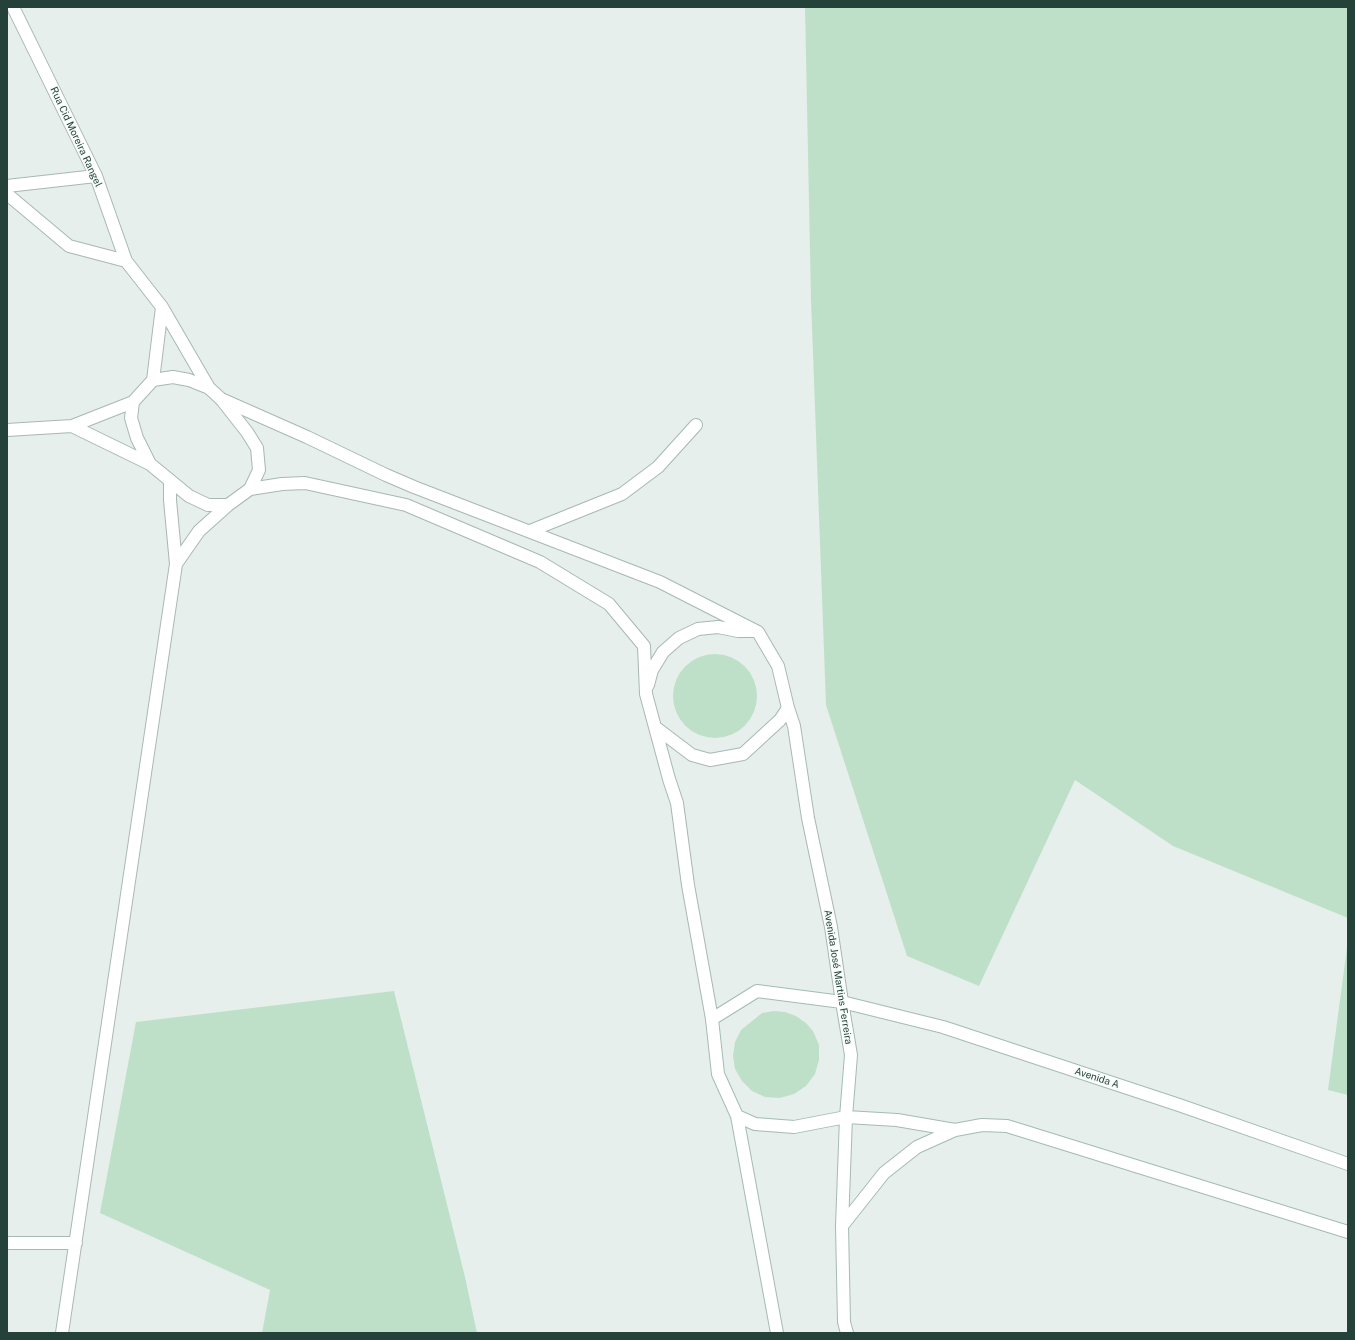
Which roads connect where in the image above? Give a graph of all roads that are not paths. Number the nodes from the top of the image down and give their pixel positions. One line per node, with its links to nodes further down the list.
1 (13, 7): 2 (street, Rua Cid Moreira Rangel)
2 (96, 176): 3 (street); 5 (street, Rua Cid Moreira Rangel)
3 (7, 186)
4 (7, 194): 5 (street)
5 (126, 261): 6 (street, Rua Cid Moreira Rangel)
6 (162, 307): 7 (street); 8 (street, Rua Cid Moreira Rangel)
7 (153, 380): 8 (street); 10 (street)
8 (209, 388): 9 (street)
9 (221, 400): 16 (street); 18 (street)
10 (133, 402): 12 (street); 14 (street)
11 (696, 425): 18 (street)
12 (72, 426): 13 (street); 14 (street)
13 (7, 430)
14 (150, 464): 15 (street)
15 (170, 481): 17 (street); 19 (street)
16 (250, 489): 17 (street); 21 (street)
17 (228, 505): 19 (street)
18 (530, 531): 20 (street)
19 (176, 564): 33 (street)
20 (758, 632): 21 (street); 22 (street, Avenida José Martins Ferreira)
21 (646, 694): 23 (street)
22 (788, 708): 23 (street); 24 (street, Avenida José Martins Ferreira)
23 (654, 727): 25 (street)
24 (842, 1002): 25 (street, Avenida A); 27 (street, Avenida José Martins Ferreira); 29 (street, Avenida A)
25 (712, 1019): 26 (street)
26 (737, 1116): 27 (street); 35 (street)
27 (846, 1117): 28 (street); 30 (street, Avenida José Martins Ferreira)
28 (955, 1130): 30 (street); 31 (street)
29 (1348, 1164)
30 (842, 1226): 36 (street, Avenida José Martins Ferreira)
31 (1348, 1232)
32 (7, 1243): 33 (street)
33 (76, 1243): 34 (street)
34 (62, 1333)
35 (777, 1333)
36 (846, 1333)

